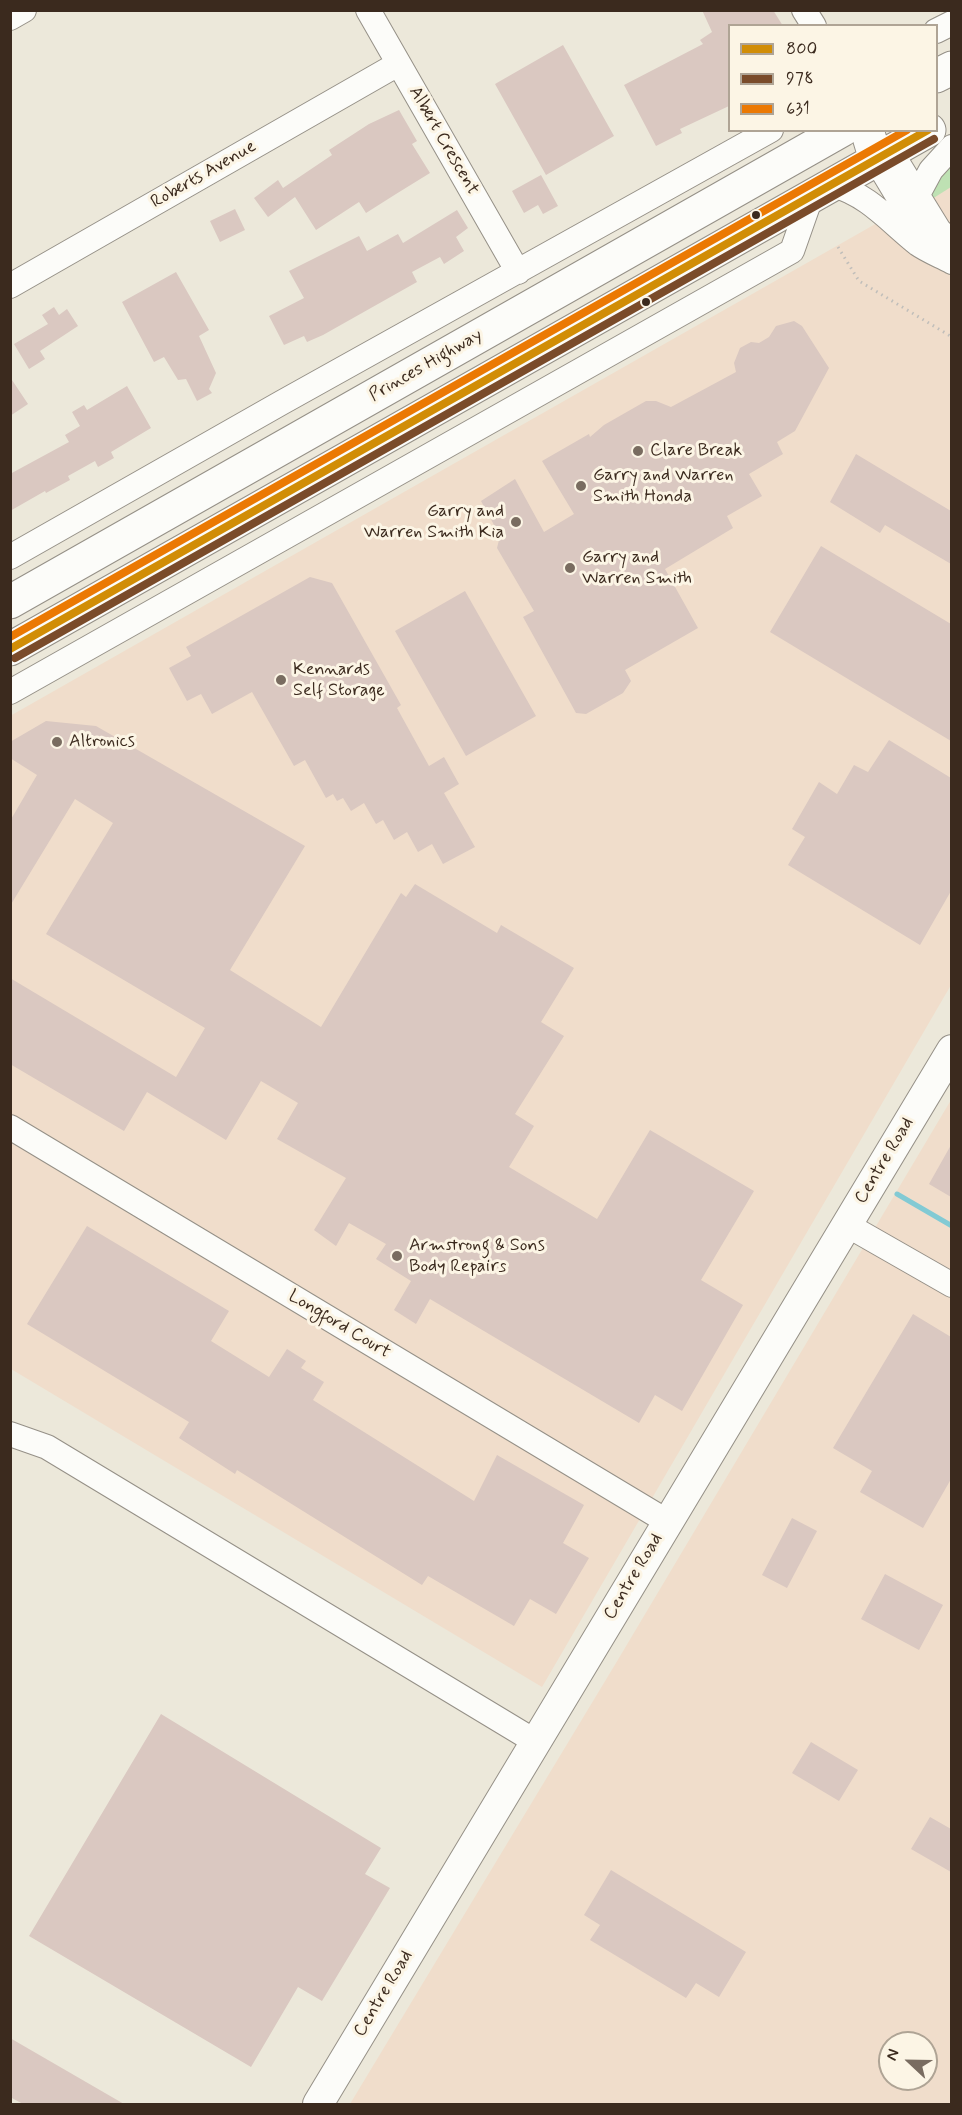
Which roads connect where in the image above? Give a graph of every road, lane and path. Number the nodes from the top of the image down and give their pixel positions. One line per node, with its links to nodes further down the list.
1 (24, 10): 4 (street)
2 (368, 10): 6 (street, Albert Crescent)
3 (804, 10): 5 (street)
4 (10, 18)
5 (813, 24)
6 (398, 64): 16 (street, Albert Crescent); 17 (street, Roberts Avenue)
7 (767, 132): 16 (street, Princes Highway)
8 (838, 132): 24 (highway, Princes Highway)
9 (921, 132): 10 (highway)
10 (877, 143): 12 (highway); 13 (street); 15 (street)
11 (951, 147): 13 (street)
12 (822, 191): 15 (street); 19 (highway); 20 (street)
13 (917, 196): 15 (street)
14 (838, 247): 18 (path)
15 (949, 254)
16 (518, 272): 23 (street, Princes Highway)
17 (10, 286)
18 (951, 337)
19 (540, 350): 20 (street); 21 (highway)
20 (557, 384): 22 (street)
21 (390, 436): 22 (street); 25 (highway)
22 (407, 469): 26 (street)
23 (10, 557)
24 (10, 602)
25 (73, 614): 26 (street); 27 (highway)
26 (93, 645): 28 (street)
27 (10, 649)
28 (10, 692)
29 (951, 1050): 31 (main road, Centre Road)
30 (10, 1127): 34 (street, Longford Court)
31 (847, 1226): 32 (street); 34 (main road, Centre Road)
32 (951, 1285)
33 (10, 1434): 35 (street)
34 (668, 1522): 35 (main road, Centre Road)
35 (536, 1742): 36 (main road, Centre Road)
36 (318, 2104)

